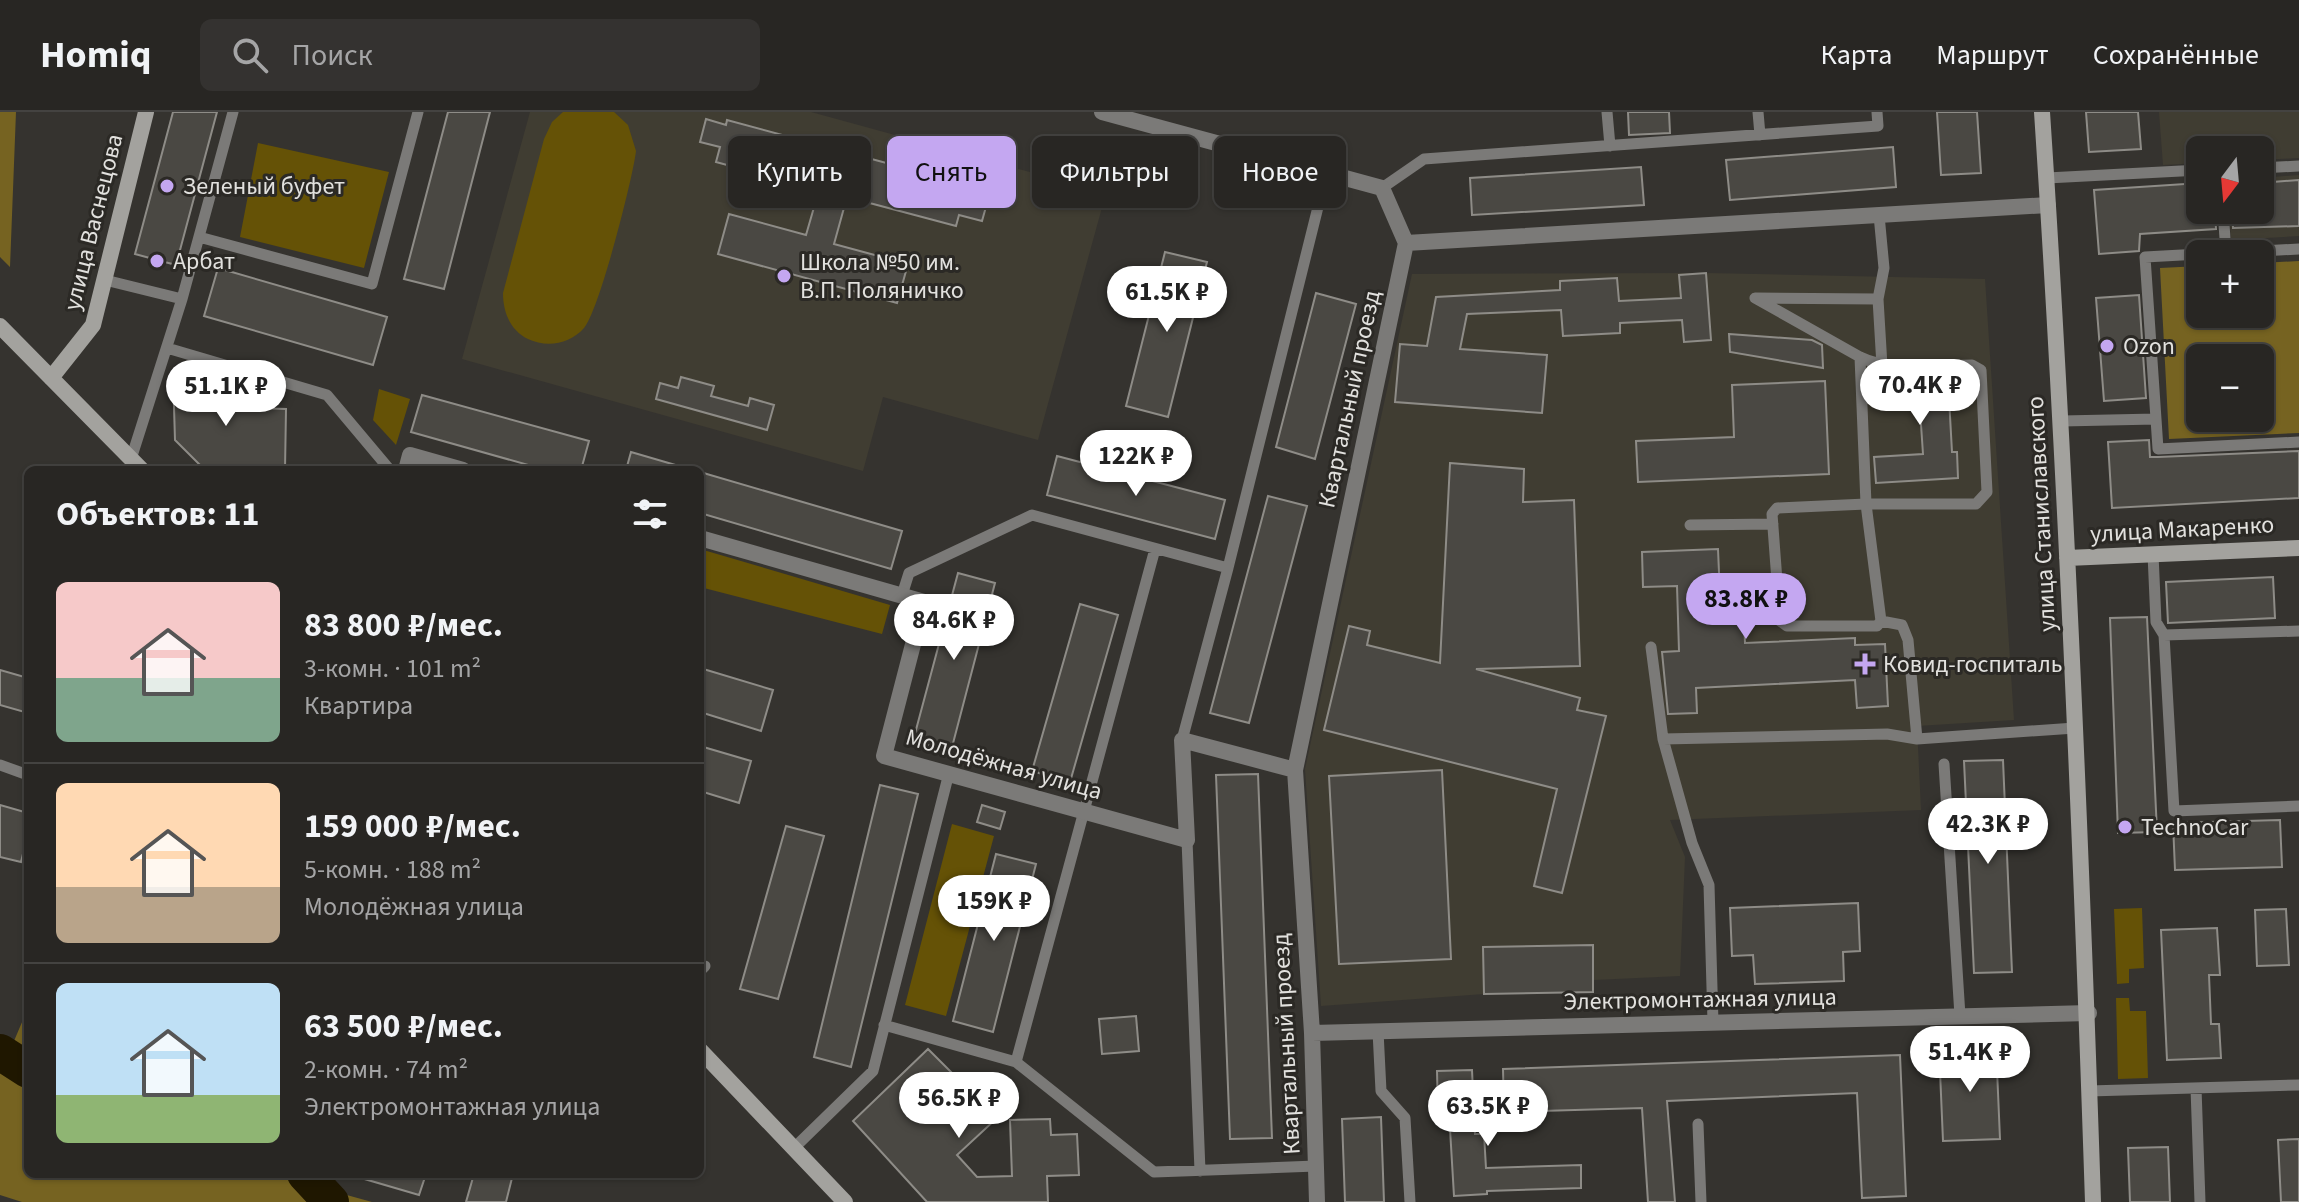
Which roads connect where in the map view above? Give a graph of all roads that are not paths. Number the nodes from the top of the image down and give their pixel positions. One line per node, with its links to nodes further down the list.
1 (146, 112): 26 (main road, улица Васнецова)
2 (233, 112): 21 (lane)
3 (418, 112): 21 (lane)
4 (1102, 112): 10 (street)
5 (1607, 112): 11 (lane)
6 (1758, 112): 9 (lane)
7 (1877, 112): 9 (lane)
8 (2042, 112): 15 (main road, улица Станиславского)
9 (1760, 135): 11 (lane)
10 (1214, 144)
11 (1610, 146): 17 (lane)
12 (2299, 166): 13 (lane)
13 (2274, 167)
14 (2186, 171): 15 (lane)
15 (2047, 178): 18 (main road, улица Станиславского)
16 (1346, 180): 17 (street)
17 (1382, 188): 22 (street)
18 (2048, 205): 20 (street); 35 (main road, улица Станиславского)
19 (1318, 208): 49 (lane)
20 (1879, 215): 22 (street); 28 (lane)
21 (199, 237): 27 (lane)
22 (1406, 243): 61 (street, Квартальный проезд)
23 (2299, 249): 24 (lane)
24 (2274, 250)
25 (2186, 255): 34 (lane)
26 (105, 280): 27 (lane); 33 (main road, улица Васнецова)
27 (182, 299): 30 (lane)
28 (1878, 299): 31 (lane); 32 (lane)
29 (0, 326): 33 (main road)
30 (167, 348): 37 (lane); 38 (lane)
31 (1860, 357): 32 (lane); 41 (lane)
32 (1882, 366): 41 (lane)
33 (51, 378): 37 (main road)
34 (2156, 419): 35 (lane); 36 (lane)
35 (2062, 421): 48 (main road, улица Станиславского)
36 (2299, 442)
37 (137, 464)
38 (387, 466)
39 (407, 466): 40 (street)
40 (449, 466)
41 (1866, 504): 42 (lane); 51 (lane)
42 (1773, 524): 43 (lane); 51 (lane)
43 (1690, 525)
44 (704, 539): 50 (street)
45 (2299, 548): 47 (main road, улица Макаренко)
46 (1155, 549): 49 (lane); 50 (lane); 65 (lane)
47 (2153, 554): 48 (main road, улица Макаренко); 53 (lane)
48 (2067, 558): 55 (main road, улица Станиславского)
49 (1228, 568): 58 (lane)
50 (902, 595): 62 (street, Молодёжная улица)
51 (1881, 621): 57 (lane)
52 (2299, 631): 53 (lane)
53 (2164, 635): 64 (lane)
54 (1651, 647): 56 (lane)
55 (2075, 728): 57 (lane); 67 (main road, улица Станиславского)
56 (1663, 739): 57 (lane); 69 (lane)
57 (1917, 739)
58 (1182, 740): 61 (street); 66 (street)
59 (1944, 764): 68 (lane)
60 (0, 765): 63 (lane)
61 (1295, 770): 72 (street, Квартальный проезд)
62 (949, 773): 65 (street, Молодёжная улица); 70 (lane)
63 (24, 774)
64 (2299, 806)
65 (1083, 811): 66 (street, Молодёжная улица); 74 (lane)
66 (1187, 840): 81 (lane)
67 (2089, 1013): 68 (street, Электромонтажная улица); 77 (main road, улица Станиславского)
68 (1960, 1016): 69 (street, Электромонтажная улица)
69 (1713, 1022): 71 (street, Электромонтажная улица)
70 (884, 1025): 74 (lane); 79 (lane)
71 (1378, 1031): 72 (street, Электромонтажная улица); 84 (lane)
72 (1312, 1033): 80 (street, Квартальный проезд)
73 (704, 1054): 79 (main road)
74 (1016, 1062): 81 (lane)
75 (2299, 1085): 76 (lane)
76 (2196, 1088): 77 (lane); 87 (lane)
77 (2089, 1091): 86 (main road, улица Станиславского)
78 (1698, 1124): 85 (lane)
79 (794, 1148): 82 (main road)
80 (1316, 1166): 81 (lane); 83 (street, Квартальный проезд)
81 (1200, 1171)
82 (845, 1202)
83 (1317, 1202)
84 (1410, 1202)
85 (1701, 1202)
86 (2093, 1202)
87 (2200, 1202)

